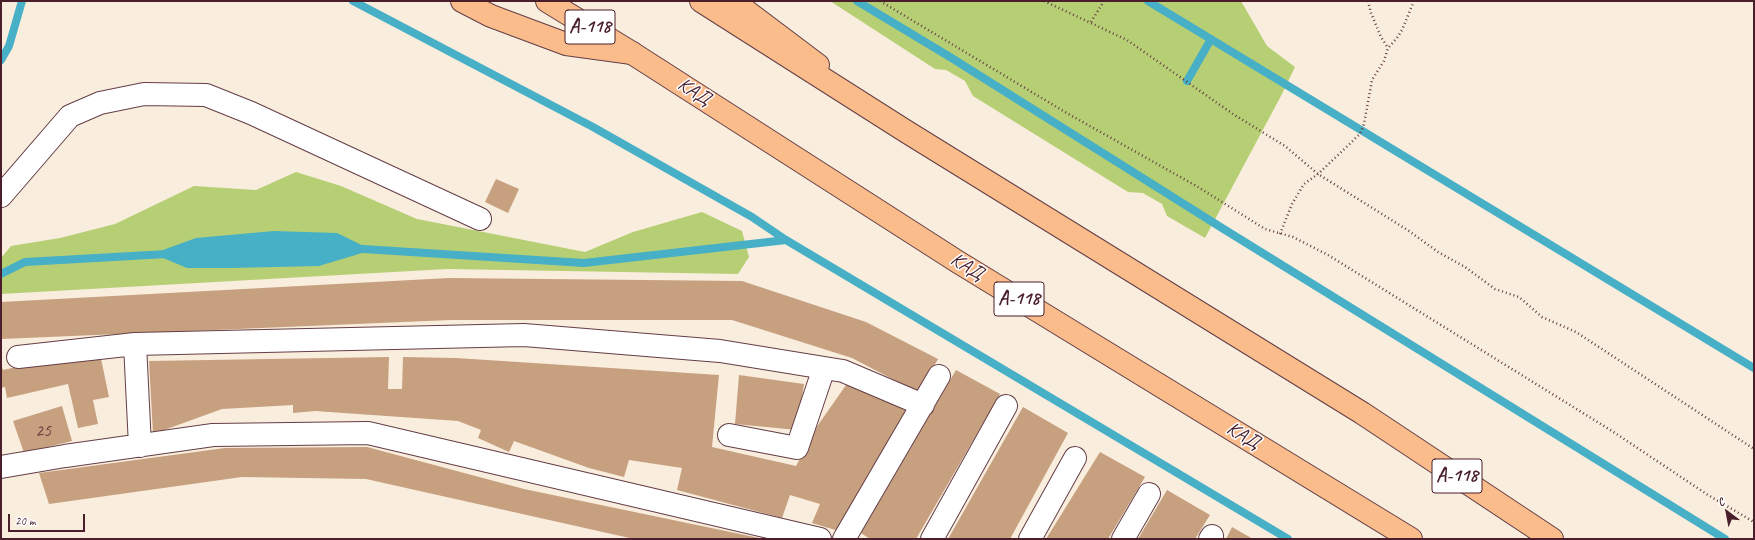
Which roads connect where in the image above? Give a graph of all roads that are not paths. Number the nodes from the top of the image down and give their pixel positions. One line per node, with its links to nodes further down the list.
1 (462, 1): 5 (main road)
2 (547, 1): 5 (main road, КАД / А-118)
3 (701, 1): 6 (main road, А-118)
4 (733, 1): 6 (main road)
5 (632, 53): 25 (main road, КАД / А-118)
6 (907, 132): 26 (main road, А-118)
7 (1, 196): 8 (lane)
8 (480, 219)
9 (135, 344): 10 (lane); 11 (lane); 16 (lane)
10 (18, 358)
11 (824, 368): 13 (lane); 15 (lane)
12 (939, 376): 13 (lane)
13 (923, 405): 21 (lane)
14 (1006, 406): 22 (lane)
15 (729, 435)
16 (140, 446): 18 (lane); 20 (lane)
17 (1075, 458): 23 (lane)
18 (1, 467)
19 (1149, 494): 24 (lane)
20 (820, 539)
21 (844, 539)
22 (932, 539)
23 (1030, 539)
24 (1123, 539)
25 (1411, 539)
26 (1552, 539)

